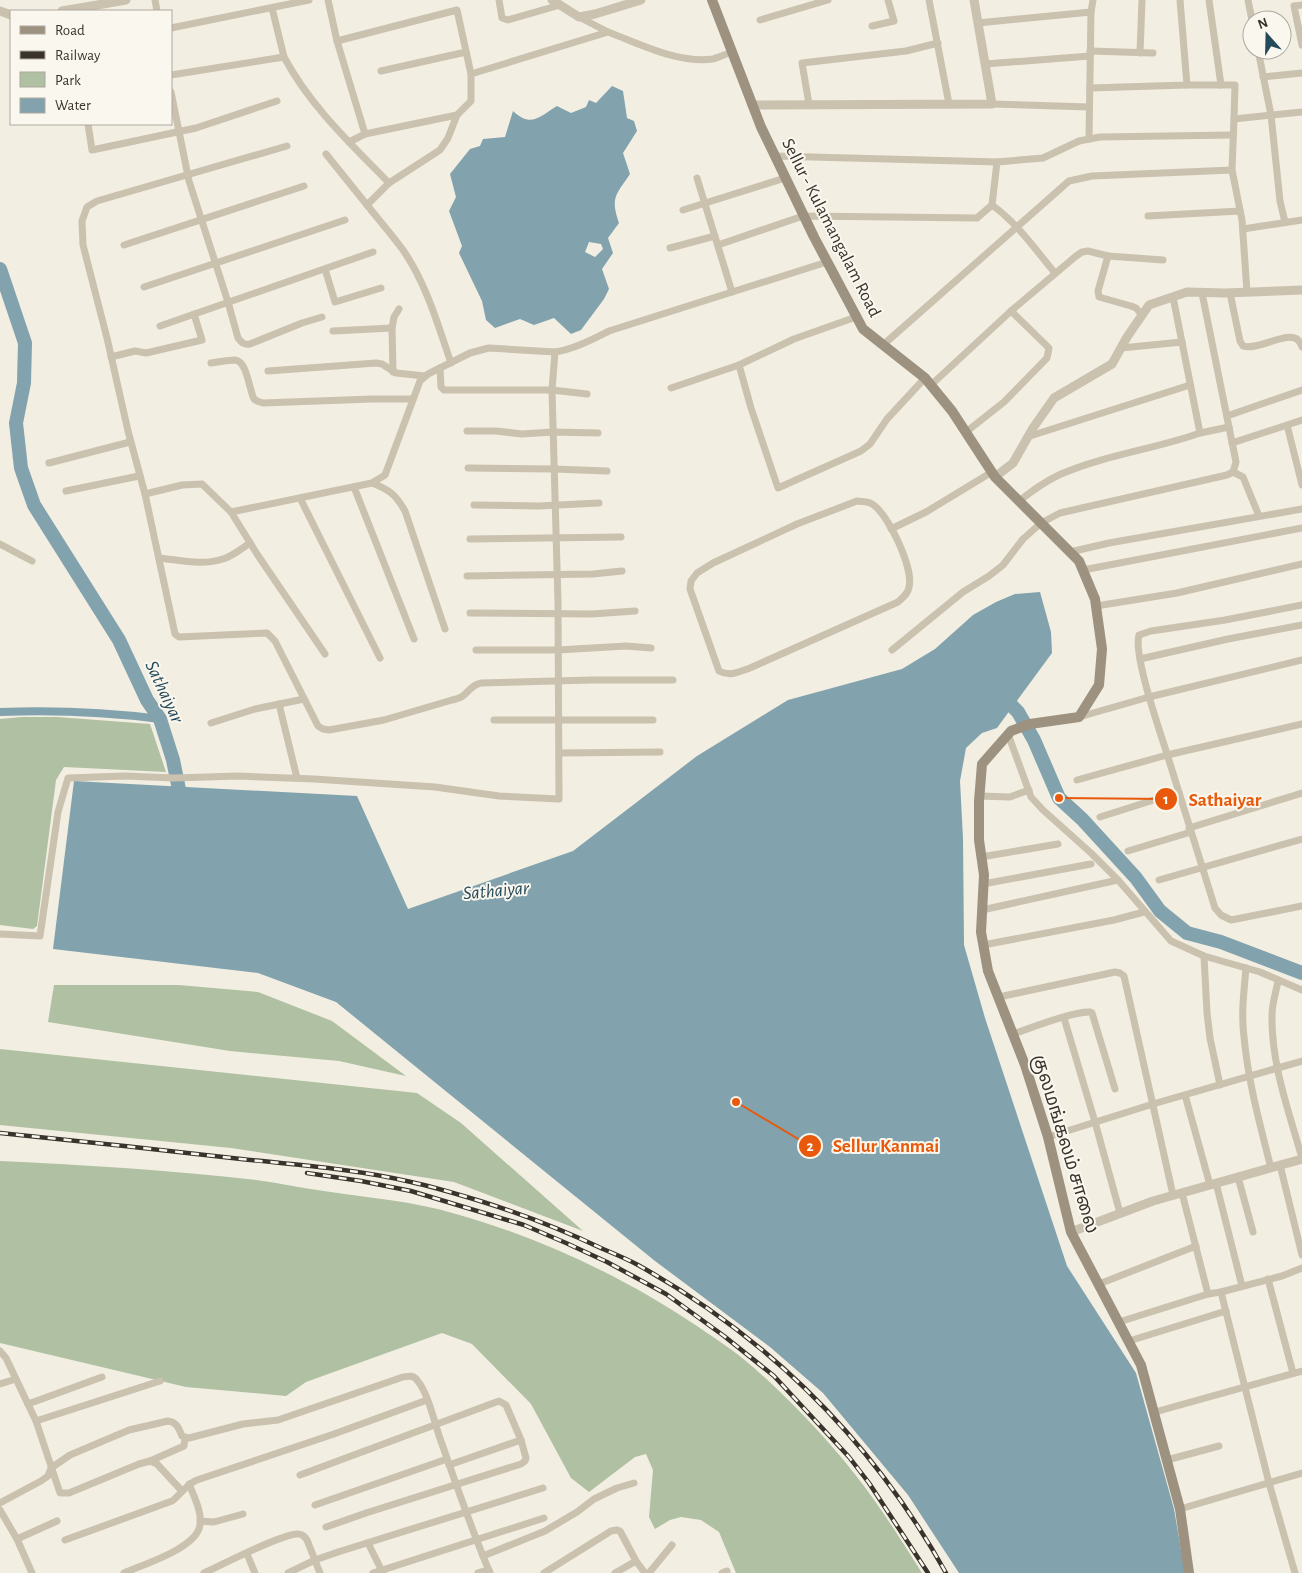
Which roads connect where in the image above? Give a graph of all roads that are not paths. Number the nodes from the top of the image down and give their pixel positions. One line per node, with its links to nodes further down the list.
1 (126, 0): 18 (street)
2 (309, 0): 17 (street)
3 (328, 0): 26 (street)
4 (499, 0): 15 (street)
5 (640, 0): 20 (street)
6 (712, 0): 30 (main road, Sellur - Kulamangalam Road)
7 (828, 0): 21 (street)
8 (888, 0): 23 (street)
9 (929, 0): 28 (street)
10 (974, 0): 22 (street)
11 (1093, 0): 19 (street)
12 (1142, 0): 31 (street)
13 (1180, 0): 42 (street)
14 (1209, 0): 43 (street)
15 (556, 2): 20 (street)
16 (1296, 4): 27 (street)
17 (272, 8): 24 (street); 34 (street)
18 (68, 10)
19 (1091, 12): 22 (street); 33 (street)
20 (579, 17): 25 (street)
21 (760, 20)
22 (978, 23): 36 (street)
23 (872, 26)
24 (172, 28)
25 (608, 32): 30 (street); 39 (street)
26 (337, 40): 29 (street); 58 (street)
27 (1302, 40)
28 (938, 43): 48 (street); 49 (street)
29 (466, 52): 37 (street); 39 (street)
30 (732, 52): 47 (main road, Sellur - Kulamangalam Road)
31 (1140, 53): 32 (street); 33 (street)
32 (1152, 53)
33 (1090, 54): 36 (street); 44 (street)
34 (284, 57): 40 (street); 61 (street)
35 (1260, 60): 41 (street)
36 (985, 64): 50 (street)
37 (381, 71)
38 (1302, 73): 41 (street)
39 (471, 74): 53 (street)
40 (172, 75)
41 (1263, 76): 54 (street)
42 (1187, 85): 43 (street); 44 (street)
43 (1221, 85): 55 (street)
44 (1090, 88): 51 (street)
45 (172, 97): 57 (street)
46 (277, 101): 57 (street)
47 (752, 104): 48 (street); 64 (main road, Sellur - Kulamangalam Road)
48 (809, 104): 49 (street)
49 (949, 104): 50 (street)
50 (992, 104): 51 (street)
51 (1090, 107): 60 (street)
52 (1302, 112): 54 (street)
53 (456, 115): 58 (street); 70 (street)
54 (1271, 115): 55 (street); 82 (street)
55 (1234, 119): 59 (street)
56 (88, 125): 57 (street)
57 (179, 132): 67 (street)
58 (364, 134): 61 (street)
59 (1233, 135): 60 (street); 66 (street)
60 (1089, 139): 65 (street)
61 (349, 142): 70 (street)
62 (287, 146): 67 (street)
63 (326, 154): 74 (street)
64 (775, 156): 65 (street); 69 (main road, Sellur - Kulamangalam Road)
65 (997, 162): 73 (street)
66 (1232, 170): 76 (street); 83 (street)
67 (188, 176): 79 (street); 119 (street)
68 (697, 178): 72 (street)
69 (785, 178): 72 (street); 77 (main road, Sellur - Kulamangalam Road)
70 (389, 183): 74 (street)
71 (304, 186): 79 (street)
72 (705, 204): 75 (street); 85 (street)
73 (992, 205): 77 (street); 83 (street)
74 (367, 206): 121 (street)
75 (682, 210)
76 (1240, 211): 78 (street); 84 (street)
77 (804, 216): 87 (street); 92 (main road, Sellur - Kulamangalam Road)
78 (1148, 216)
79 (202, 220): 86 (street); 93 (street)
80 (345, 220): 93 (street)
81 (1302, 220): 82 (street)
82 (1285, 222): 84 (street)
83 (1018, 227): 95 (street); 115 (street)
84 (1242, 229): 100 (street)
85 (715, 236): 87 (street); 88 (street)
86 (124, 245)
87 (718, 245): 99 (street)
88 (670, 248)
89 (373, 252): 94 (street)
90 (1108, 256): 91 (street); 95 (street); 108 (street)
91 (1163, 260)
92 (827, 262): 99 (street); 110 (main road, Sellur - Kulamangalam Road)
93 (216, 263): 96 (street); 104 (street)
94 (324, 269): 97 (street); 104 (street)
95 (1055, 273): 106 (street)
96 (144, 287)
97 (381, 288)
98 (1302, 290): 100 (street)
99 (732, 292): 118 (street)
100 (1247, 292): 102 (street)
101 (1202, 293): 102 (street); 103 (street); 134 (street)
102 (1230, 293): 116 (street)
103 (1173, 297): 108 (street); 114 (street)
104 (228, 302): 107 (street); 109 (street)
105 (399, 309): 112 (street)
106 (1011, 311): 127 (street); 140 (street)
107 (194, 314): 111 (street); 119 (street)
108 (1142, 315): 117 (street)
109 (322, 317)
110 (856, 317): 115 (main road, Sellur - Kulamangalam Road); 122 (street)
111 (160, 326)
112 (392, 328): 113 (street); 125 (street)
113 (333, 331)
114 (1182, 342): 117 (street); 128 (street)
115 (883, 345): 127 (main road, Sellur - Kulamangalam Road)
116 (1302, 347)
117 (1121, 348): 143 (street)
118 (555, 352): 121 (street); 130 (street)
119 (111, 357): 144 (street)
120 (211, 363): 133 (street)
121 (451, 363): 123 (street)
122 (739, 365): 127 (street); 129 (street)
123 (440, 368): 126 (street); 130 (street)
124 (268, 371): 125 (street)
125 (393, 372): 126 (street)
126 (426, 376): 133 (street)
127 (928, 381): 140 (main road, Sellur - Kulamangalam Road)
128 (1190, 385): 142 (street); 143 (street)
129 (671, 388)
130 (552, 390): 132 (street); 139 (street)
131 (1302, 390): 134 (street)
132 (587, 394)
133 (413, 399): 153 (street)
134 (1227, 416): 137 (street)
135 (1302, 420): 136 (street)
136 (1287, 426): 145 (street); 154 (street)
137 (1229, 427): 142 (street); 145 (street)
138 (467, 431): 139 (street)
139 (553, 432): 141 (street); 148 (street)
140 (966, 432): 151 (main road, Sellur - Kulamangalam Road)
141 (598, 433)
142 (1200, 433): 159 (street)
143 (1028, 437): 151 (street)
144 (130, 442): 146 (street); 152 (street)
145 (1232, 443): 150 (street)
146 (49, 463)
147 (468, 468): 148 (street)
148 (554, 469): 149 (street); 162 (street)
149 (607, 471)
150 (1233, 472): 165 (street); 166 (street)
151 (994, 474): 159 (main road, Sellur - Kulamangalam Road); 168 (street)
152 (139, 476): 156 (street); 157 (street)
153 (372, 484): 155 (street); 188 (street)
154 (1302, 485)
155 (354, 487): 158 (street); 189 (street)
156 (66, 492)
157 (145, 494): 164 (street); 175 (street)
158 (300, 498): 164 (street); 195 (street)
159 (1019, 501): 166 (main road, Sellur - Kulamangalam Road)
160 (599, 504): 162 (street)
161 (474, 505): 162 (street)
162 (555, 505): 170 (street)
163 (1302, 509): 165 (street)
164 (231, 512): 172 (street)
165 (1259, 516): 174 (street)
166 (1041, 523): 174 (main road, Sellur - Kulamangalam Road); 193 (street)
167 (1302, 528): 178 (street)
168 (892, 529): 168 (street)
169 (620, 537): 170 (street)
170 (556, 539): 171 (street); 180 (street)
171 (470, 540)
172 (250, 543): 175 (street); 194 (street)
173 (0, 544): 176 (street)
174 (1070, 552): 178 (main road, Sellur - Kulamangalam Road)
175 (159, 558): 201 (street)
176 (32, 561)
177 (1302, 564): 183 (street)
178 (1082, 570): 183 (main road, Sellur - Kulamangalam Road)
179 (622, 571): 180 (street)
180 (557, 574): 181 (street); 186 (street)
181 (467, 576)
182 (1302, 605): 196 (street)
183 (1096, 606): 203 (main road, Sellur - Kulamangalam Road)
184 (635, 611): 186 (street)
185 (470, 613): 186 (street)
186 (558, 613): 192 (street)
187 (1302, 625): 196 (street)
188 (445, 629)
189 (414, 639)
190 (651, 648): 192 (street)
191 (476, 650): 192 (street)
192 (558, 650): 199 (street)
193 (892, 650)
194 (325, 654)
195 (380, 658)
196 (1140, 659): 200 (street)
197 (1302, 660): 200 (street)
198 (673, 680): 199 (street)
199 (559, 681): 201 (street); 205 (street)
200 (1149, 696): 203 (street); 212 (street)
201 (304, 699): 202 (street)
202 (279, 704): 207 (street); 213 (street)
203 (1079, 717): 209 (main road, குலமங்கலம் சாலை)
204 (494, 720): 205 (street)
205 (558, 720): 206 (street); 211 (street)
206 (653, 720)
207 (211, 723)
208 (1302, 724): 212 (street)
209 (1010, 732): 215 (street); 218 (main road, குலமங்கலம் சாலை)
210 (660, 752): 211 (street)
211 (559, 753): 213 (street)
212 (1167, 755): 214 (street); 216 (street)
213 (297, 778): 233 (street)
214 (1077, 780)
215 (1028, 790): 218 (street); 227 (street)
216 (1179, 792): 219 (street); 220 (street)
217 (1302, 793): 220 (street)
218 (979, 796): 224 (main road, குலமங்கலம் சாலை)
219 (1100, 817)
220 (1190, 830): 223 (street); 226 (street)
221 (1302, 839): 226 (street)
222 (1058, 844): 224 (street)
223 (1128, 851)
224 (981, 857): 229 (main road, குலமங்கலம் சாலை)
225 (1091, 864): 229 (street)
226 (1202, 867): 228 (street); 230 (street)
227 (1118, 880): 231 (street); 232 (street)
228 (1159, 880)
229 (983, 884): 231 (main road, குலமங்கலம் சாலை)
230 (1302, 906)
231 (982, 910): 234 (main road, குலமங்கலம் சாலை)
232 (1144, 912): 234 (street); 235 (street)
233 (0, 934)
234 (983, 945): 239 (main road, குலமங்கலம் சாலை)
235 (1204, 956): 236 (street); 245 (street)
236 (1246, 968): 237 (street); 244 (street)
237 (1278, 981): 238 (street); 243 (street)
238 (1302, 990)
239 (999, 997): 241 (main road, குலமங்கலம் சாலை); 248 (street)
240 (1064, 1018): 241 (street); 246 (street); 249 (street)
241 (1013, 1034): 250 (main road, குலமங்கலம் சாலை)
242 (1302, 1062): 243 (street)
243 (1277, 1069): 244 (street); 251 (street)
244 (1249, 1077): 245 (street); 253 (street)
245 (1220, 1085): 247 (street)
246 (1115, 1089)
247 (1185, 1095): 248 (street); 255 (street)
248 (1153, 1104): 249 (street); 256 (street)
249 (1095, 1122): 250 (street); 257 (street)
250 (1048, 1137): 258 (main road, குலமங்கலம் சாலை)
251 (1302, 1159): 252 (street)
252 (1280, 1165): 253 (street); 261 (street)
253 (1271, 1168): 254 (street)
254 (1238, 1177): 255 (street); 259 (street)
255 (1213, 1184): 256 (street); 265 (street)
256 (1178, 1194): 257 (street); 260 (street)
257 (1120, 1213): 258 (street)
258 (1071, 1232): 264 (main road, குலமங்கலம் சாலை)
259 (1253, 1232)
260 (1196, 1246): 264 (street); 267 (street)
261 (1302, 1255)
262 (1301, 1272): 263 (street)
263 (1268, 1279): 265 (street); 273 (street)
264 (1099, 1284): 269 (main road, குலமங்கலம் சாலை)
265 (1242, 1286): 266 (street)
266 (1220, 1292): 267 (street); 268 (street)
267 (1208, 1294): 269 (street)
268 (1226, 1311): 270 (street); 278 (street)
269 (1119, 1322): 270 (main road, குலமங்கலம் சாலை)
270 (1129, 1341): 281 (main road, குலமங்கலம் சாலை)
271 (0, 1351): 275 (street)
272 (1302, 1370): 273 (street)
273 (1293, 1373): 278 (street)
274 (102, 1377): 280 (street)
275 (16, 1379): 277 (street); 280 (street)
276 (160, 1381): 282 (street)
277 (0, 1384)
278 (1246, 1387): 281 (street); 294 (street)
279 (427, 1400): 283 (street); 284 (street); 295 (street)
280 (28, 1404): 282 (street)
281 (1155, 1412): 287 (main road, குலமங்கலம் சாலை)
282 (36, 1421): 290 (street)
283 (436, 1425): 285 (street); 289 (street); 292 (street)
284 (185, 1438): 288 (street); 290 (street)
285 (521, 1440): 289 (street); 296 (street)
286 (1219, 1446): 287 (street)
287 (1167, 1460): 301 (main road, குலமங்கலம் சாலை)
288 (150, 1461): 290 (street); 298 (street)
289 (448, 1462): 296 (street); 300 (street)
290 (51, 1468): 299 (street)
291 (1302, 1473): 294 (street)
292 (300, 1474)
293 (634, 1482): 315 (street)
294 (1269, 1483): 301 (street); 333 (street)
295 (189, 1484): 298 (street); 307 (street)
296 (456, 1485): 303 (street); 308 (street)
297 (543, 1488): 303 (street)
298 (182, 1491): 310 (street)
299 (0, 1503)
300 (315, 1505)
301 (1180, 1509): 332 (main road, குலமங்கலம் சாலை)
302 (0, 1510): 309 (street)
303 (466, 1512): 311 (street); 312 (street)
304 (243, 1514): 307 (street)
305 (544, 1518): 311 (street)
306 (57, 1521): 309 (street)
307 (200, 1521): 321 (street)
308 (326, 1527)
309 (16, 1539): 320 (street)
310 (65, 1540)
311 (477, 1540): 315 (street); 319 (street)
312 (368, 1542): 316 (street); 319 (street)
313 (672, 1545): 331 (street)
314 (247, 1554): 316 (street); 322 (street); 323 (street)
315 (483, 1556): 318 (street)
316 (315, 1560): 324 (street); 325 (street)
317 (636, 1561): 328 (street); 329 (street); 330 (street)
318 (490, 1571): 327 (street)
319 (382, 1572): 326 (street)
320 (32, 1573)
321 (124, 1573)
322 (204, 1573)
323 (255, 1573)
324 (288, 1573)
325 (320, 1573)
326 (374, 1573)
327 (478, 1573)
328 (544, 1573)
329 (615, 1573)
330 (645, 1573)
331 (650, 1573)
332 (1189, 1573)
333 (1295, 1573)

